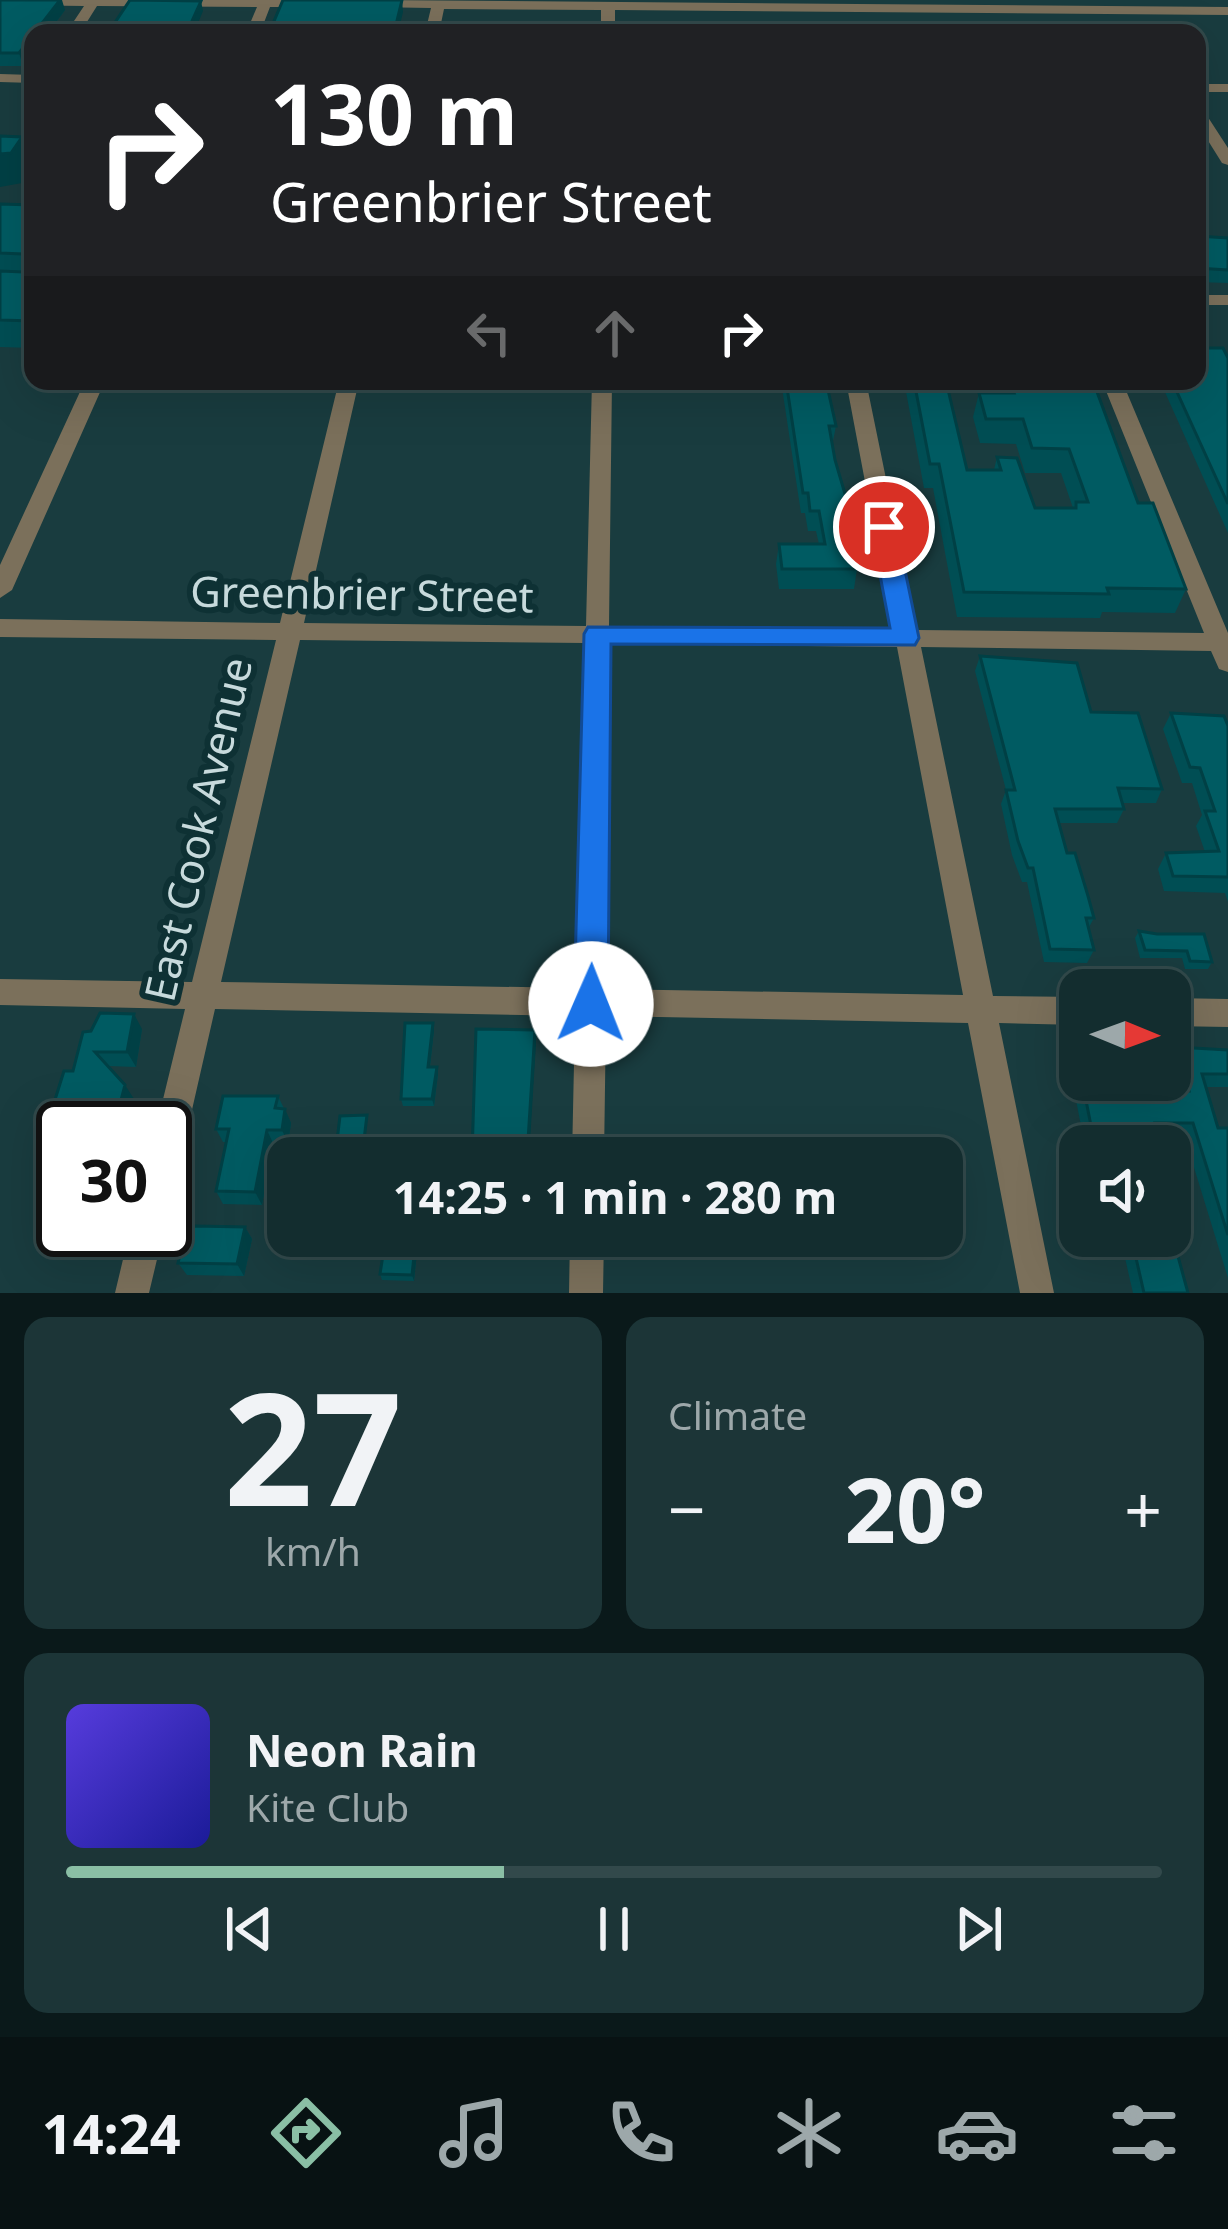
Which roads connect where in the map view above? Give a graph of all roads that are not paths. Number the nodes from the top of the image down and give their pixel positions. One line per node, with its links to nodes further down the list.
1 (0, 1): 2 (street)
2 (93, 1): 3 (street)
3 (266, 2): 5 (street)
4 (438, 2): 6 (street); 7 (street)
5 (318, 3)
6 (608, 3): 8 (street)
7 (361, 4)
8 (783, 4): 9 (street)
9 (956, 4): 10 (street)
10 (1129, 5): 11 (street)
11 (1228, 11)
12 (1206, 125): 13 (street)
13 (1228, 160)
14 (91, 390): 19 (street)
15 (347, 390): 21 (street, East Cook Avenue)
16 (602, 390): 22 (street)
17 (858, 390): 23 (street)
18 (1116, 390): 24 (street)
19 (0, 590)
20 (0, 628): 21 (street, Greenbrier Street)
21 (290, 633): 22 (street, Greenbrier Street); 26 (street, East Cook Avenue)
22 (597, 634): 23 (street, Greenbrier Street); 27 (street)
23 (905, 638): 24 (street, Greenbrier Street); 28 (street)
24 (1225, 649)
25 (0, 992): 26 (street)
26 (205, 996): 27 (street); 32 (street, East Cook Avenue)
27 (591, 1004): 28 (street); 33 (street)
28 (980, 1010): 29 (street); 38 (street)
29 (1059, 1011)
30 (1191, 1012): 31 (street)
31 (1228, 1013)
32 (179, 1101)
33 (588, 1137)
34 (141, 1257): 36 (street)
35 (587, 1257): 37 (street)
36 (132, 1293)
37 (586, 1293)
38 (1037, 1293)

